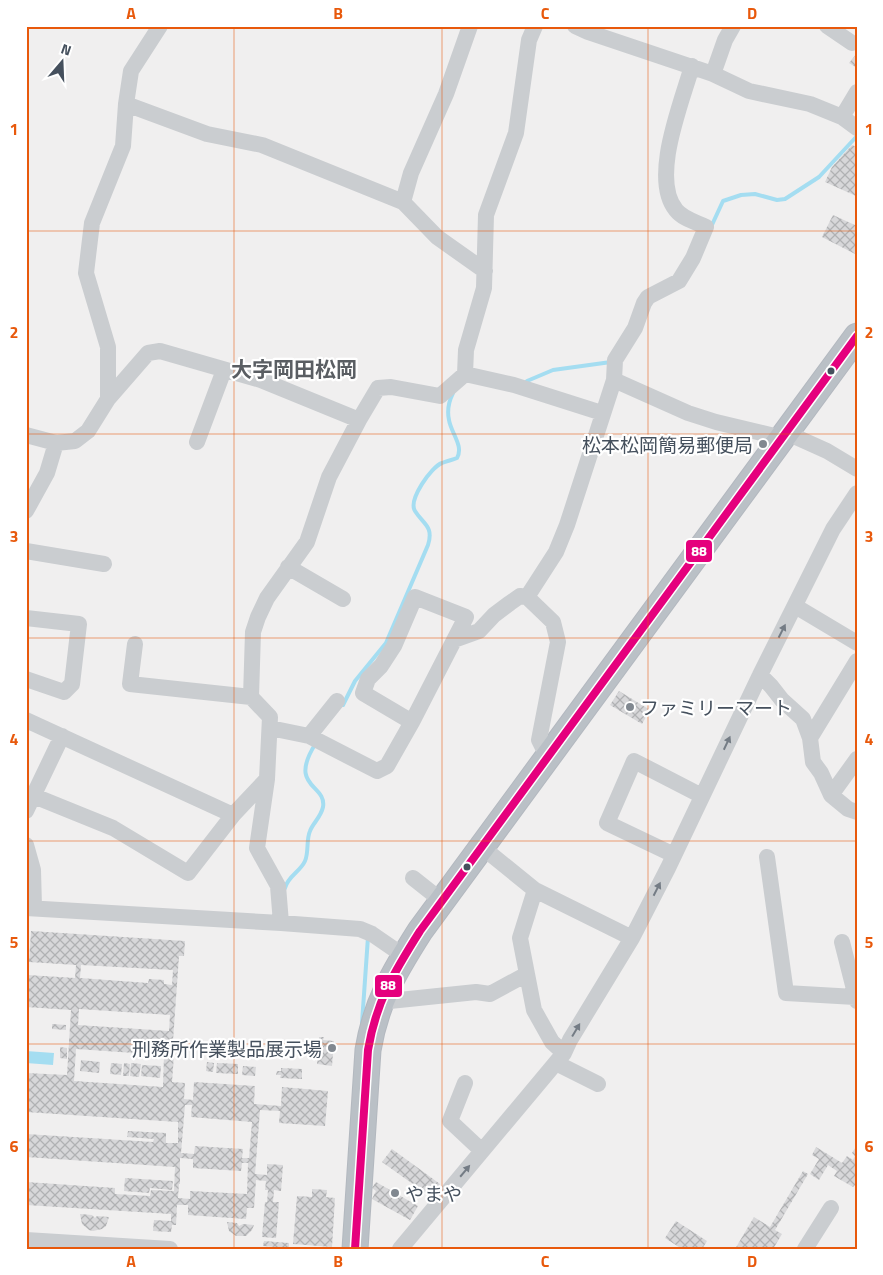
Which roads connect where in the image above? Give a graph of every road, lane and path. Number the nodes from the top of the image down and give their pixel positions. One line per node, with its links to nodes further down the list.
1 (160, 26): 11 (street)
2 (470, 26): 14 (street)
3 (535, 26): 15 (street)
4 (575, 26): 8 (street)
5 (733, 26): 9 (street)
6 (827, 26): 7 (street)
7 (852, 43)
8 (692, 66): 9 (street); 17 (street)
9 (713, 74): 12 (street)
10 (857, 92): 12 (street)
11 (126, 104): 14 (street); 20 (street)
12 (842, 117): 13 (street)
13 (857, 128)
14 (403, 202): 15 (street)
15 (485, 272): 19 (street)
16 (857, 336): 24 (highway)
17 (614, 368): 21 (street); 24 (street)
18 (224, 370): 20 (street); 22 (street); 26 (street)
19 (465, 374): 21 (street); 22 (street)
20 (108, 399): 25 (street)
21 (602, 413): 33 (street)
22 (359, 420): 32 (street)
23 (26, 435): 25 (street)
24 (785, 435): 27 (street); 51 (highway)
25 (56, 442): 29 (street)
26 (197, 442)
27 (857, 469)
28 (857, 494): 35 (street)
29 (26, 511)
30 (26, 551): 31 (street)
31 (104, 564)
32 (288, 567): 34 (street); 43 (street)
33 (527, 597): 37 (street); 51 (street)
34 (343, 599)
35 (795, 606): 38 (street); 41 (street, one-way to 35)
36 (26, 618): 42 (street)
37 (454, 640): 46 (street); 46 (street)
38 (857, 643)
39 (135, 644): 43 (street)
40 (857, 662): 49 (street)
41 (760, 674): 49 (street); 56 (street, one-way to 41)
42 (26, 679)
43 (251, 697): 47 (street)
44 (337, 701): 50 (street)
45 (26, 720): 48 (street)
46 (412, 722): 50 (street)
47 (270, 728): 50 (street); 53 (street)
48 (62, 736): 55 (street); 59 (street)
49 (810, 738): 54 (street)
50 (314, 739)
51 (548, 758): 61 (highway)
52 (857, 759): 54 (street)
53 (267, 779): 59 (street); 68 (street)
54 (831, 794): 58 (street)
55 (34, 796): 57 (street); 59 (street)
56 (702, 796): 62 (street); 62 (street)
57 (26, 811)
58 (857, 812)
59 (233, 815)
60 (26, 844): 67 (street)
61 (482, 847): 65 (street); 66 (highway)
62 (674, 855): 69 (street, one-way to 62)
63 (767, 857): 73 (street)
64 (413, 878): 66 (street)
65 (536, 890): 69 (street); 72 (street)
66 (442, 901): 71 (highway)
67 (30, 908): 68 (street)
68 (281, 922): 71 (street)
69 (632, 938): 75 (street, one-way to 69)
70 (842, 942): 73 (street)
71 (404, 956): 74 (highway)
72 (527, 974): 74 (street); 75 (street)
73 (856, 999)
74 (380, 1002): 83 (highway)
75 (560, 1058): 77 (street); 78 (street)
76 (465, 1083): 78 (street)
77 (598, 1084)
78 (482, 1151): 84 (street, one-way to 78)
79 (831, 1208): 85 (street)
80 (26, 1240): 81 (street)
81 (137, 1248): 82 (street)
82 (170, 1249)
83 (355, 1249)
84 (400, 1249)
85 (806, 1249)

